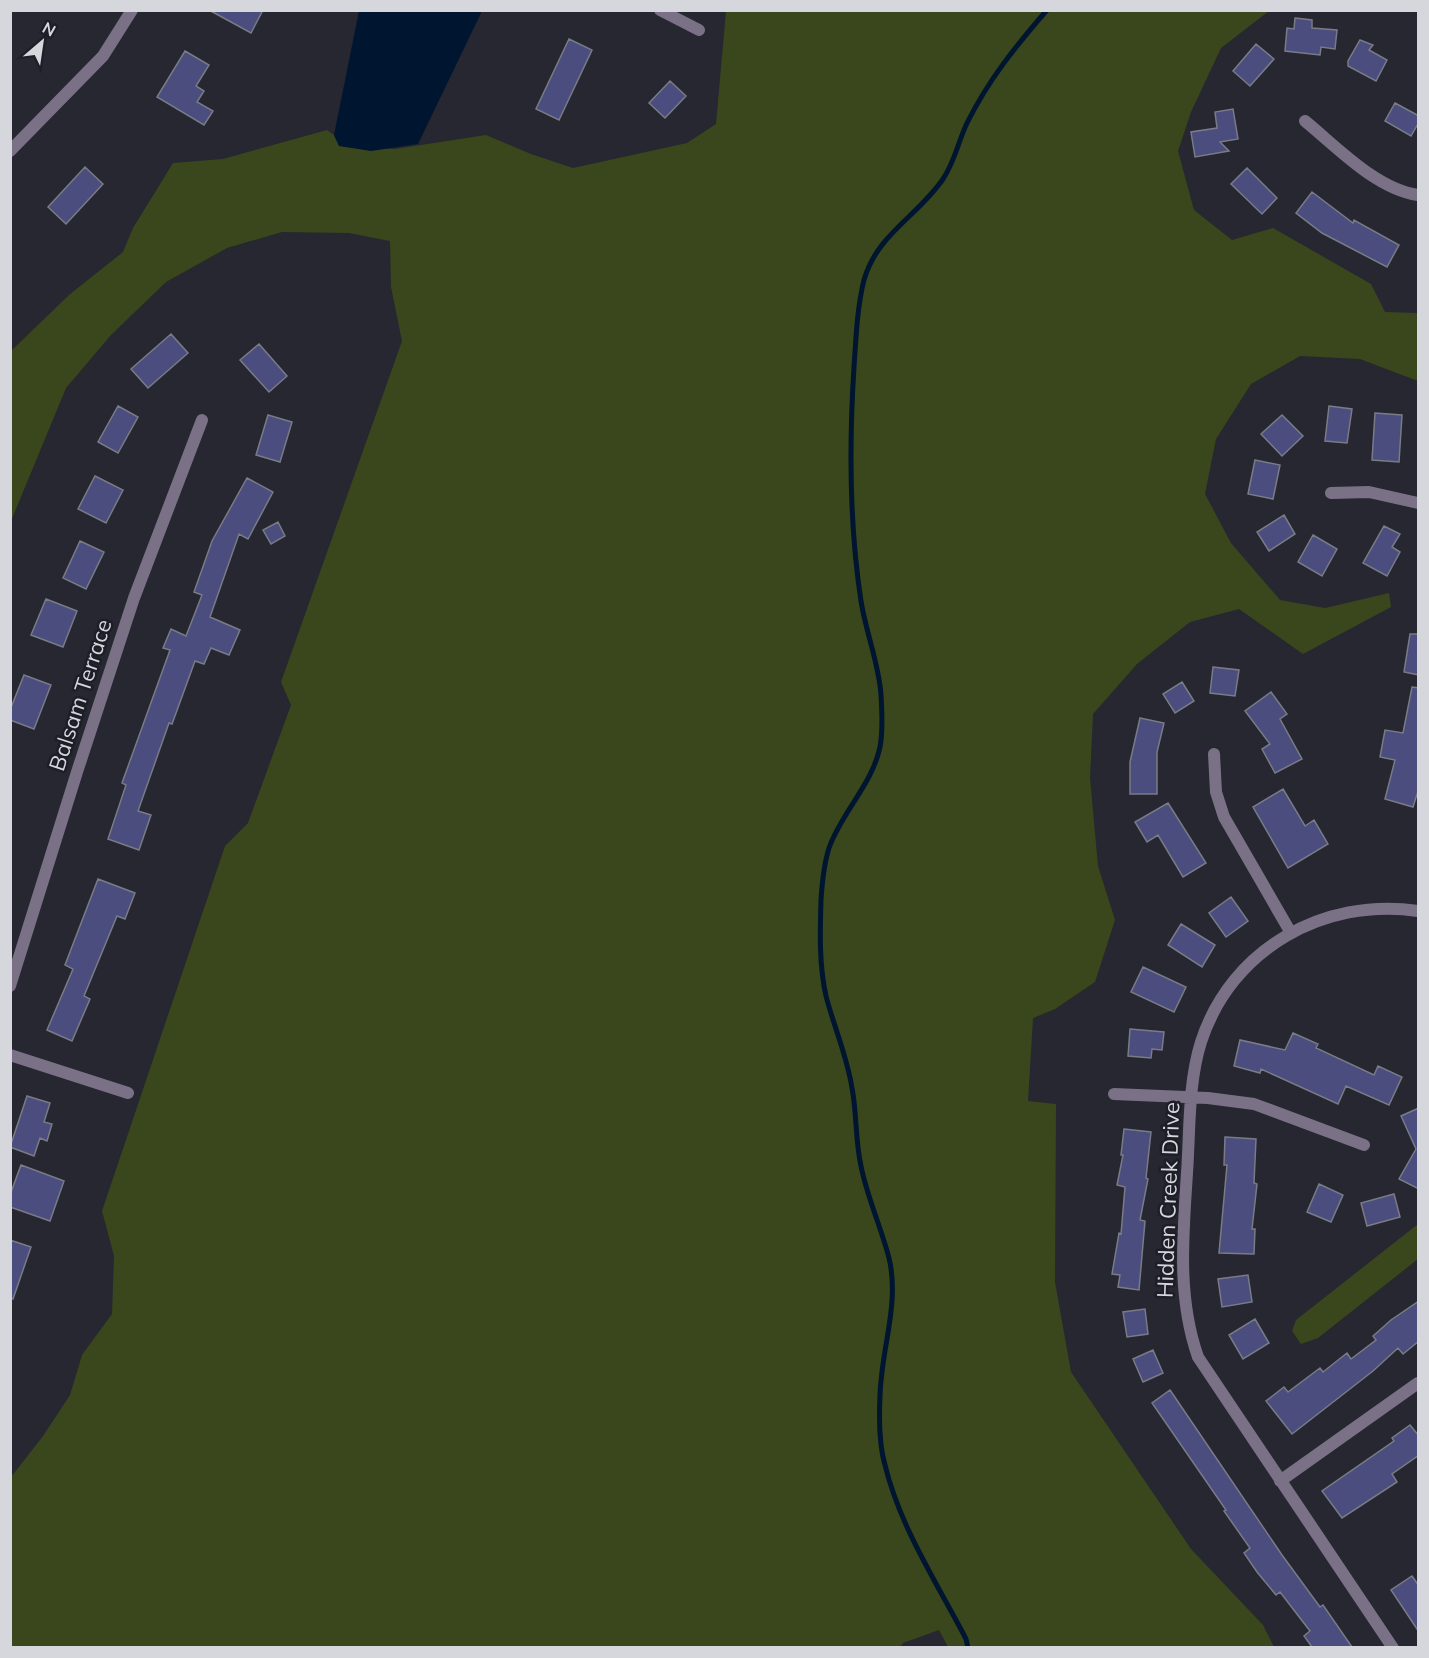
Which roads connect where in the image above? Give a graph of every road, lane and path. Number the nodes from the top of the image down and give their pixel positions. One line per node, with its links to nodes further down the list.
1 (132, 10): 5 (street)
2 (660, 10): 3 (street)
3 (699, 30)
4 (1305, 122): 6 (street)
5 (10, 151)
6 (1419, 195)
7 (202, 420): 13 (street, Balsam Terrace)
8 (1331, 493): 9 (street)
9 (1419, 503)
10 (1214, 754): 12 (street)
11 (1419, 911): 12 (street, Hidden Creek Drive)
12 (1290, 933): 17 (street, Hidden Creek Drive)
13 (10, 986)
14 (10, 1055): 15 (street)
15 (128, 1093)
16 (1113, 1094): 17 (street)
17 (1193, 1097): 18 (street); 20 (street, Hidden Creek Drive)
18 (1364, 1145)
19 (1419, 1383): 20 (street)
20 (1280, 1481): 21 (street, Hidden Creek Drive)
21 (1393, 1647)

